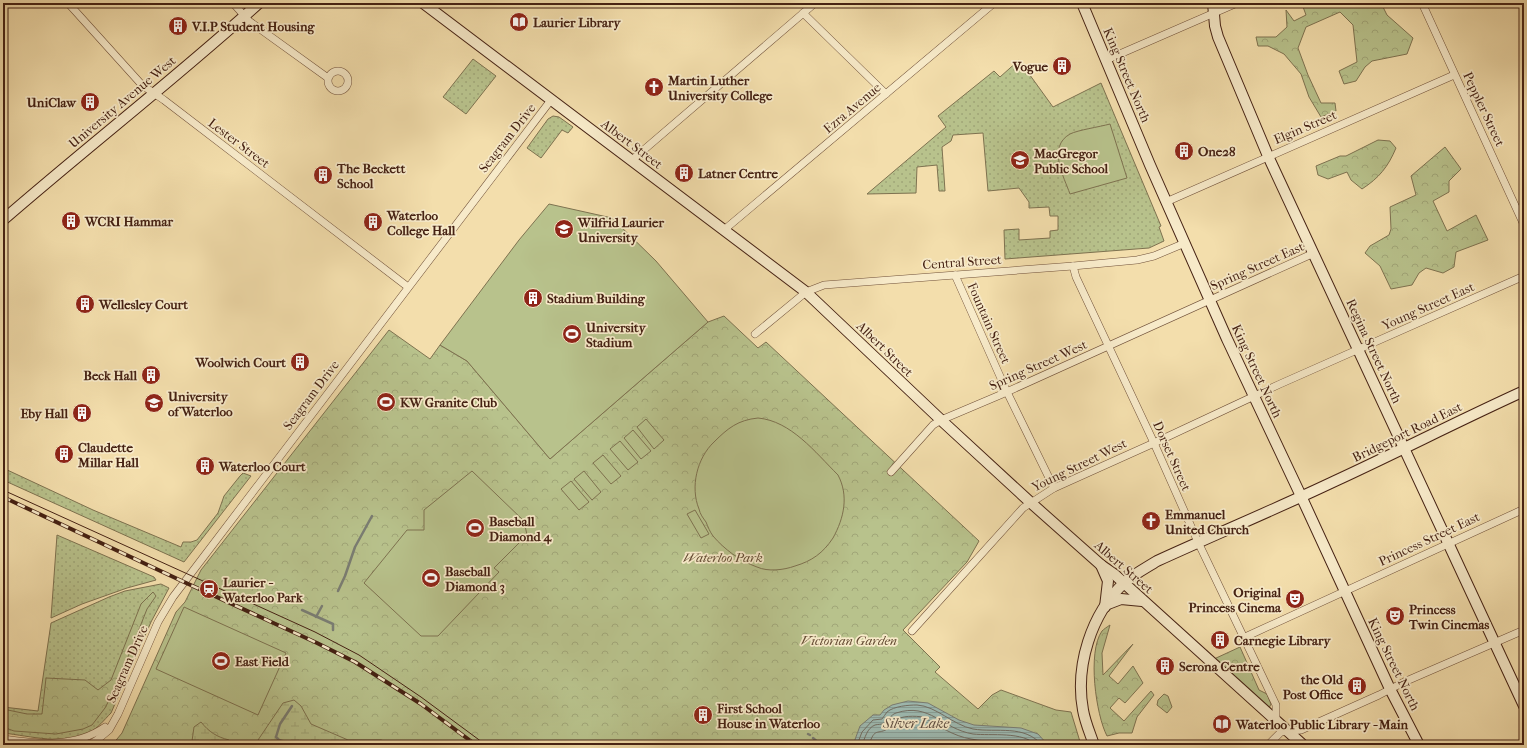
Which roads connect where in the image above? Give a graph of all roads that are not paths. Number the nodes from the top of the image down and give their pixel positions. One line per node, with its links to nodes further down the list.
1 (68, 3): 16 (street, Lester Street)
2 (233, 3): 12 (street)
3 (258, 3): 12 (street, University Avenue West)
4 (423, 3): 18 (street, Albert Street)
5 (815, 3): 11 (street)
6 (994, 3): 17 (street, Ezra Avenue)
7 (1082, 3): 13 (street, King Street North)
8 (1237, 3): 10 (street)
9 (1422, 3): 14 (street, Peppler Street)
10 (1213, 8): 13 (street); 19 (street, Regina Street North)
11 (803, 13): 17 (street); 20 (street)
12 (244, 16): 15 (street); 16 (street, University Avenue West)
13 (1106, 60): 21 (street, King Street North)
14 (1454, 75): 19 (street, Elgin Street); 23 (street, Peppler Street)
15 (328, 78)
16 (153, 94): 22 (street, University Avenue West); 30 (street, Lester Street)
17 (886, 94): 24 (street, Ezra Avenue)
18 (551, 100): 20 (street, Albert Street); 30 (street, Seagram Drive)
19 (1268, 156): 21 (street, Elgin Street); 26 (street, Regina Street North)
20 (632, 160): 24 (street, Albert Street)
21 (1166, 202): 25 (street, King Street North)
22 (3, 220)
23 (1524, 224)
24 (724, 230): 31 (street, Albert Street)
25 (1184, 243): 27 (street, Central Street); 32 (street, King Street North)
26 (1314, 253): 32 (street, Spring Street East); 35 (street, Regina Street North)
27 (1073, 266): 28 (street, Central Street); 34 (street, Dorset Street)
28 (955, 275): 31 (street, Central Street); 36 (street, Fountain Street)
29 (1524, 276): 35 (street, Young Street East)
30 (408, 287): 60 (street, Seagram Drive)
31 (806, 292): 33 (street, Central Street); 39 (street, Albert Street)
32 (1210, 300): 34 (street, Spring Street West); 38 (street, King Street North)
33 (755, 334)
34 (1109, 346): 36 (street, Spring Street West); 40 (street, Dorset Street)
35 (1359, 350): 38 (street, Young Street East); 41 (street, Regina Street North)
36 (1007, 392): 39 (street, Spring Street West); 43 (street, Fountain Street)
37 (1524, 392): 41 (street, Bridgeport Road East)
38 (1254, 396): 40 (street, Young Street West); 44 (street, King Street North)
39 (941, 420): 42 (street, Spring Street West); 45 (street, Albert Street)
40 (1154, 443): 43 (street, Young Street West); 47 (street, Dorset Street)
41 (1405, 448): 44 (street, Bridgeport Road East); 48 (street, Regina Street North)
42 (891, 472)
43 (1054, 488): 45 (street, Young Street West)
44 (1301, 496): 47 (street, Bridgeport Road East); 51 (street, King Street North)
45 (1030, 502): 49 (street, Albert Street); 55 (street, Young Street West)
46 (1524, 509): 48 (street, Princess Street East)
47 (1198, 542): 50 (street, Bridgeport Road East); 56 (street, Dorset Street)
48 (1449, 543): 51 (street, Princess Street East); 57 (street, Regina Street North)
49 (1101, 565): 50 (street, Albert Street); 53 (street)
50 (1124, 584): 52 (street, Albert Street); 53 (street, Bridgeport Road East)
51 (1345, 591): 56 (street, Princess Street East); 58 (street, King Street North)
52 (1144, 601): 53 (street); 61 (street, Albert Street)
53 (1104, 607): 65 (street)
54 (1524, 630): 57 (street)
55 (912, 631)
56 (1243, 638): 61 (street, Dorset Street)
57 (1494, 643): 58 (street); 59 (street, Regina Street North)
58 (1390, 689): 62 (street); 68 (street, King Street North)
59 (1524, 706)
60 (114, 720): 63 (street, Seagram Drive); 64 (street, Seagram Drive)
61 (1276, 721): 62 (street, Albert Street)
62 (1289, 732): 66 (street); 67 (street, Albert Street)
63 (3, 739)
64 (89, 745)
65 (1094, 745)
66 (1268, 745)
67 (1303, 745)
68 (1419, 745)

